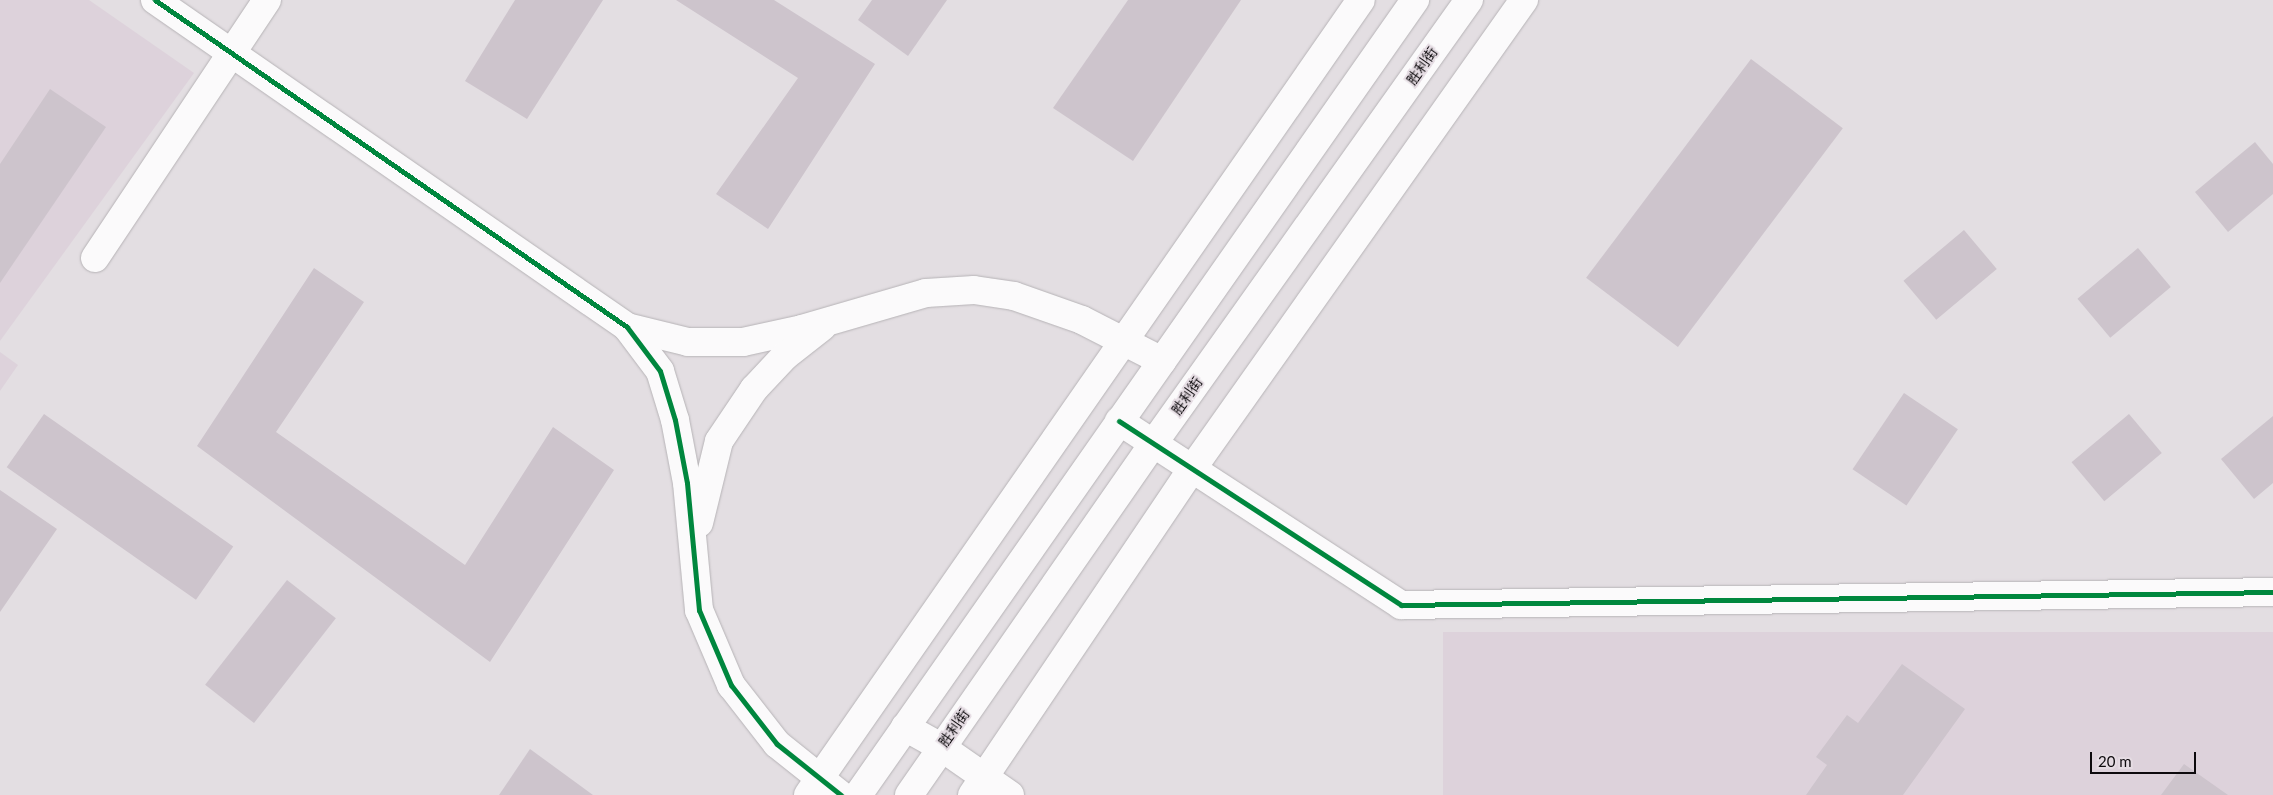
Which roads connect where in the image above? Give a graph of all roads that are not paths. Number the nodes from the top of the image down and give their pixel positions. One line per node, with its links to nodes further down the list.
1 (155, 0): 7 (street)
2 (267, 0): 7 (street)
3 (1361, 0): 11 (street)
4 (1415, 0): 12 (street)
5 (1469, 0): 14 (street, 胜利街)
6 (1524, 0): 15 (street)
7 (232, 53): 8 (street); 10 (street)
8 (95, 258)
9 (834, 319): 10 (street); 11 (street); 16 (street)
10 (627, 327): 16 (street)
11 (1122, 341): 12 (street); 20 (street)
12 (1162, 361): 13 (street)
13 (1119, 420): 14 (street); 18 (street)
14 (1153, 444): 15 (street); 19 (street, 胜利街)
15 (1192, 469): 17 (street); 24 (street)
16 (693, 558): 20 (street)
17 (2273, 592)
18 (905, 727): 19 (street); 22 (street)
19 (941, 747): 23 (street, 胜利街); 25 (street)
20 (814, 786): 21 (street)
21 (841, 795)
22 (858, 795)
23 (908, 795)
24 (972, 795)
25 (1010, 795)

